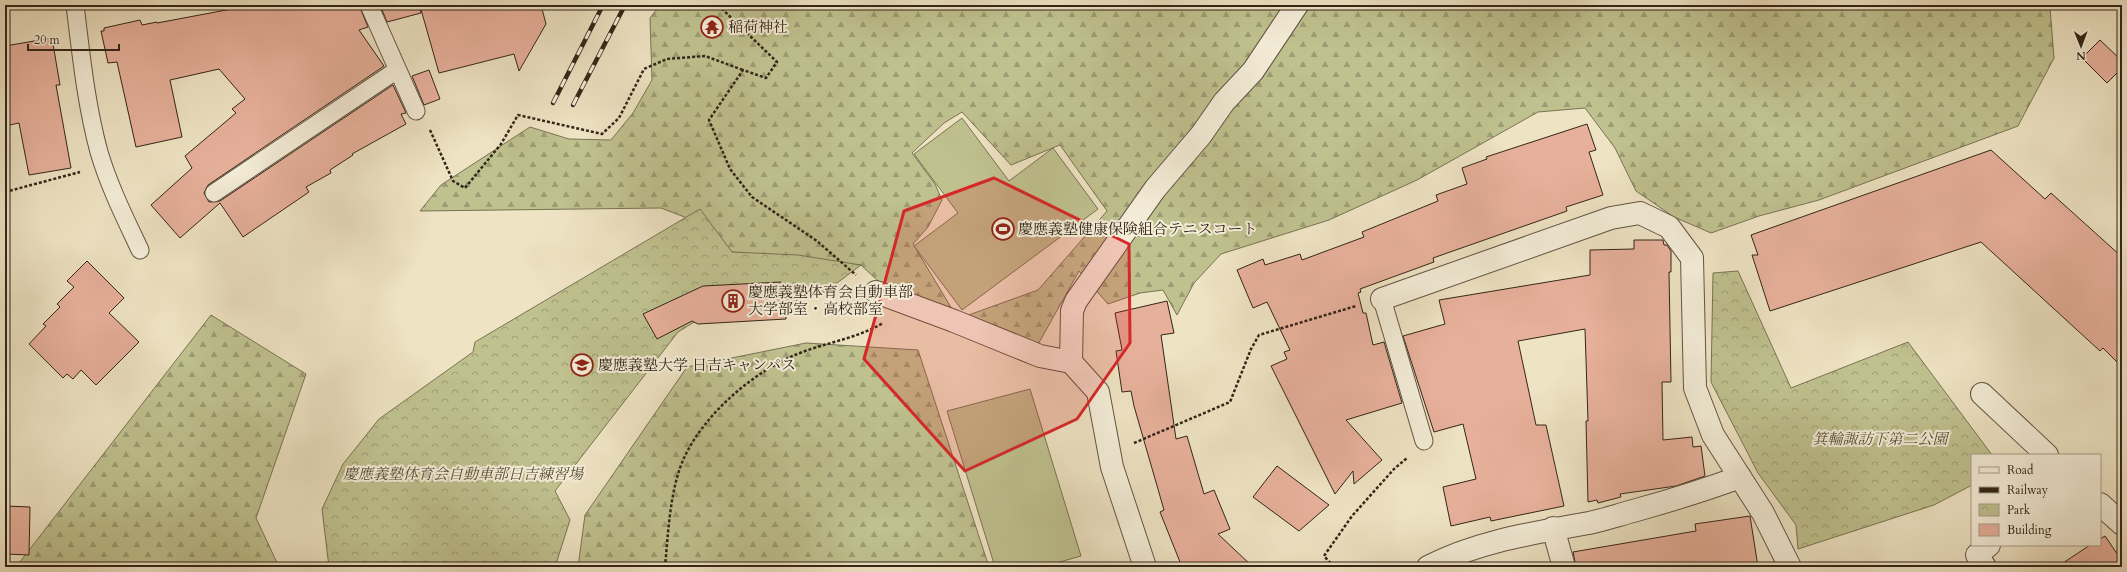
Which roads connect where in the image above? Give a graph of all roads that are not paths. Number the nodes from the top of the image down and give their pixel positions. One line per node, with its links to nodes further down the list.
1 (76, 5): 7 (lane)
2 (369, 5): 4 (lane)
3 (1297, 5): 10 (street)
4 (397, 70): 5 (lane); 6 (lane)
5 (416, 111)
6 (214, 193)
7 (140, 250)
8 (876, 292): 10 (street)
9 (1382, 299): 12 (lane); 14 (street)
10 (1071, 362): 19 (street)
11 (1982, 394): 13 (street)
12 (1424, 441)
13 (2046, 454)
14 (1740, 477): 17 (street); 22 (street)
15 (2101, 505): 16 (street)
16 (2122, 524)
17 (1553, 528): 20 (street); 21 (street)
18 (1989, 546): 23 (street)
19 (1145, 567)
20 (1428, 567)
21 (1564, 567)
22 (1790, 567)
23 (1985, 567)

